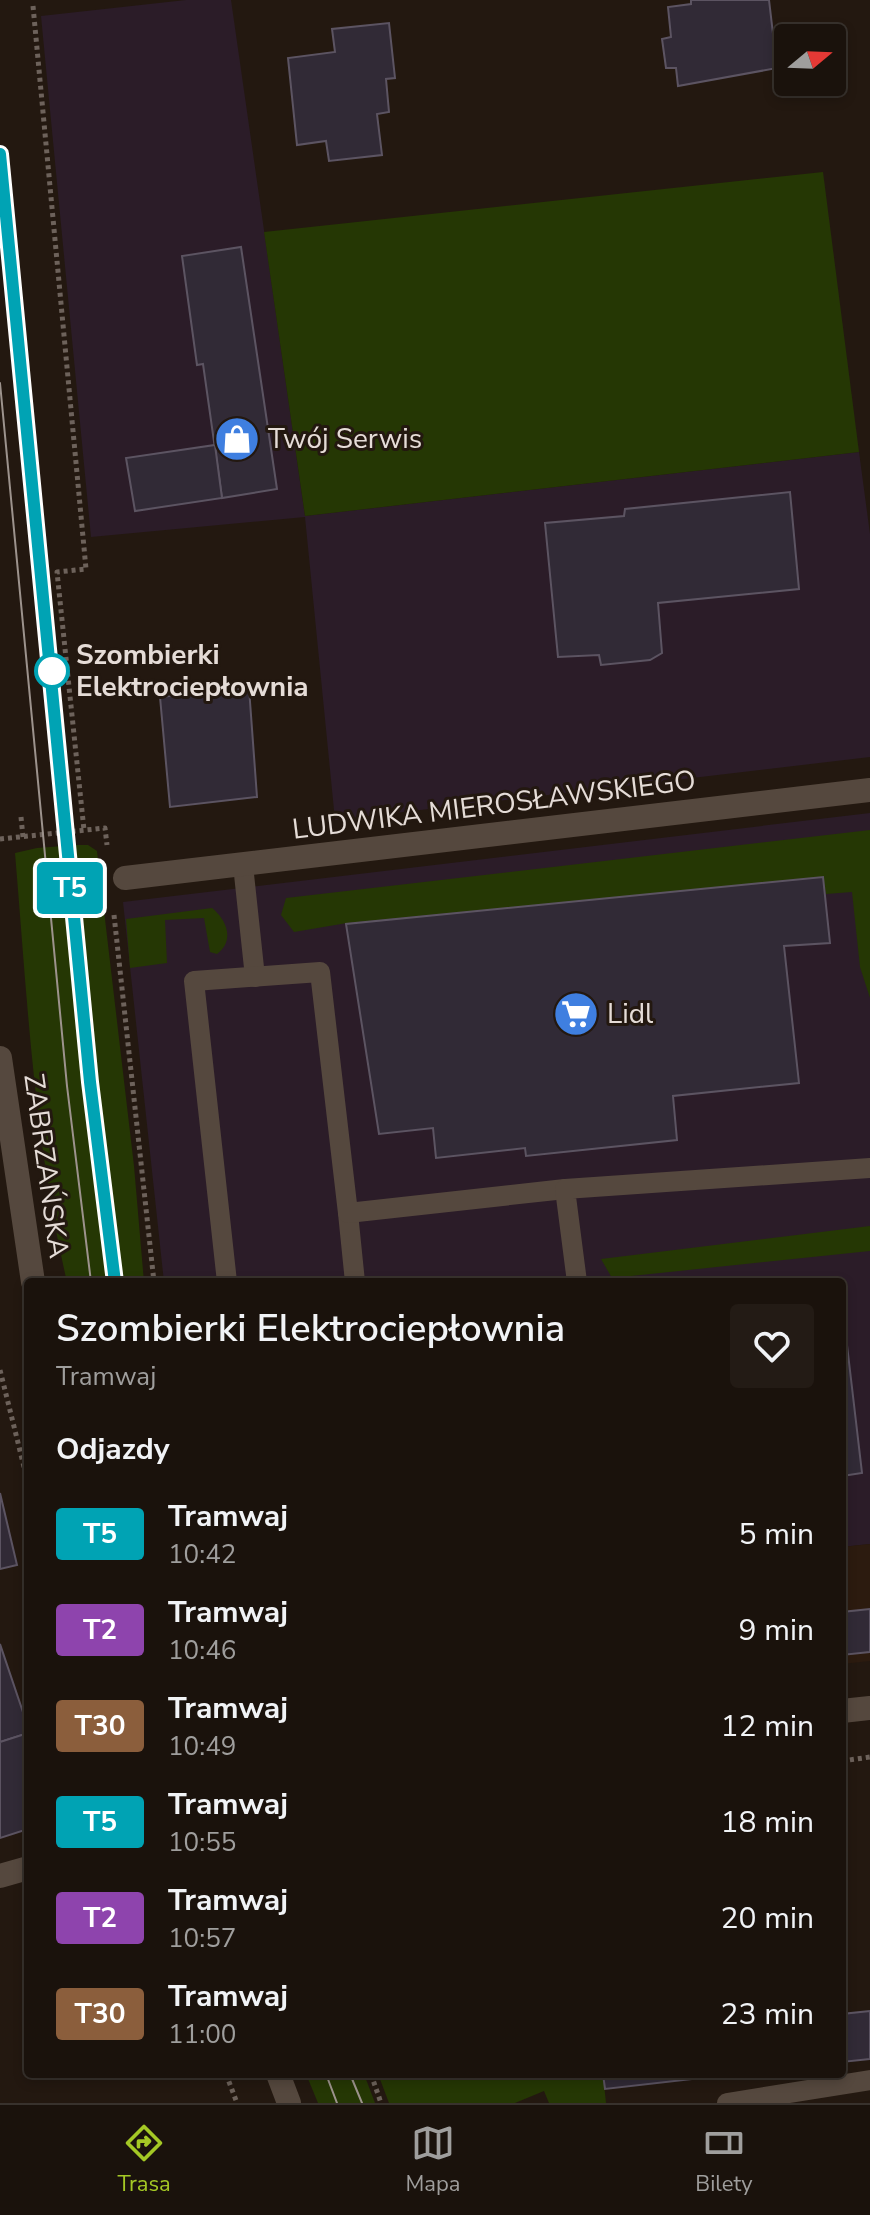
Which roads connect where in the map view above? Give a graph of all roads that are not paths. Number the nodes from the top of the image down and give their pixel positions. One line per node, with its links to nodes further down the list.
1 (870, 790): 2 (street, LUDWIKA MIEROSŁAWSKIEGO)
2 (243, 865): 3 (street, LUDWIKA MIEROSŁAWSKIEGO); 4 (lane)
3 (125, 878)
4 (255, 977): 8 (lane); 10 (lane)
5 (0, 1058): 9 (street, ZABRZAŃSKA)
6 (870, 1168): 7 (lane)
7 (565, 1189): 8 (lane); 12 (lane)
8 (348, 1213): 11 (lane)
9 (32, 1278)
10 (227, 1278)
11 (355, 1278)
12 (576, 1278)
13 (870, 1708): 14 (street)
14 (846, 1711)
15 (24, 1869): 16 (street)
16 (0, 1876)
17 (280, 2078): 19 (street)
18 (870, 2080): 20 (lane)
19 (289, 2103)
20 (727, 2103)

